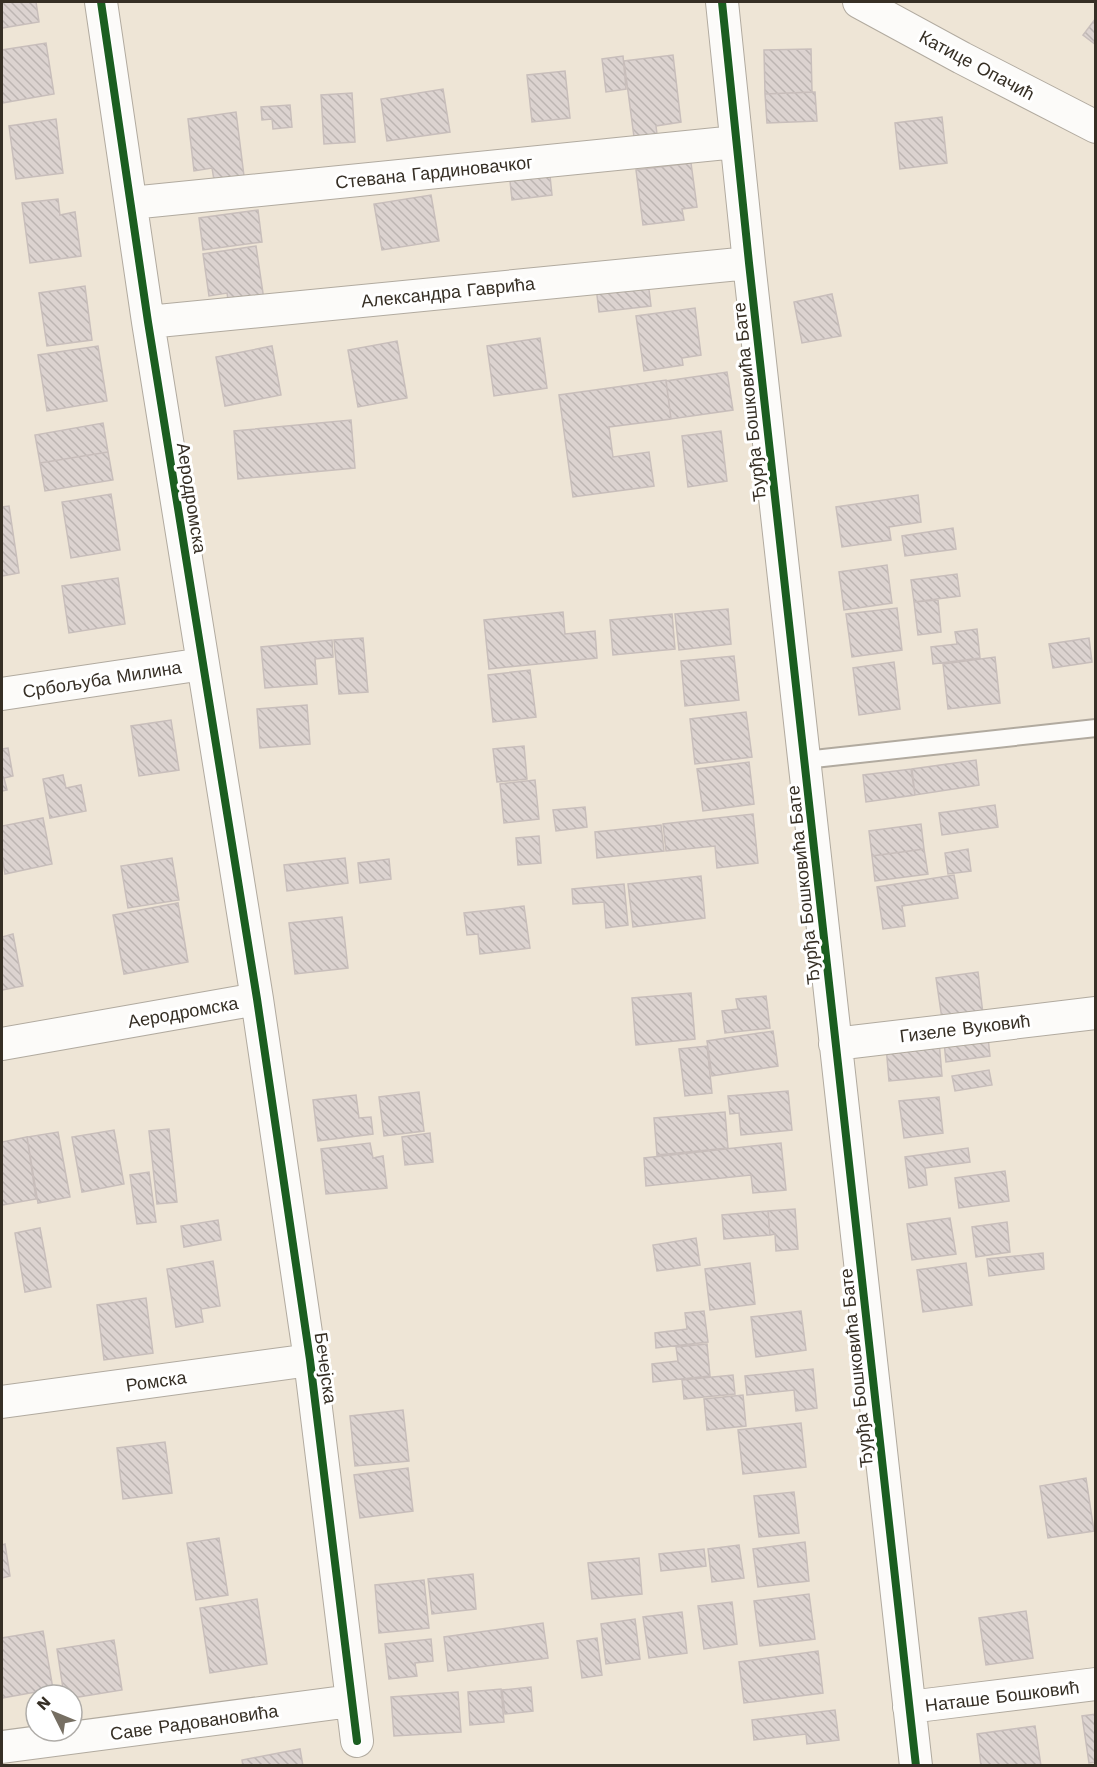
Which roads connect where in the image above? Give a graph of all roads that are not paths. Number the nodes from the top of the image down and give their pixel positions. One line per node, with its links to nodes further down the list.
1 (101, 2): 6 (street, Аеродромска)
2 (722, 2): 5 (street, Ђурђа Бошковића Бате)
3 (859, 2): 4 (street, Катице Опачић)
4 (1095, 127)
5 (736, 142): 6 (street, Стевана Гардиновачког); 7 (street, Ђурђа Бошковића Бате)
6 (131, 203): 8 (street, Аеродромска)
7 (749, 263): 8 (street, Александра Гаврића); 12 (street, Ђурђа Бошковића Бате)
8 (148, 322): 9 (street, Аеродромска)
9 (203, 664): 10 (street, Србољуба Милина); 13 (street, Аеродромска)
10 (2, 694)
11 (1095, 728): 12 (lane)
12 (805, 760): 16 (street, Ђурђа Бошковића Бате)
13 (257, 999): 15 (street, Аеродромска); 17 (street, Бечејска)
14 (1095, 1013): 16 (street, Гизеле Вуковић)
15 (2, 1044)
16 (835, 1044): 21 (street, Ђурђа Бошковића Бате)
17 (310, 1360): 18 (street, Ромска); 20 (street, Бечејска)
18 (2, 1402)
19 (1095, 1684): 21 (street, Наташе Бошковић)
20 (351, 1701): 22 (street, Бечејска); 23 (street, Саве Радовановића)
21 (909, 1707): 24 (street, Ђурђа Бошковића Бате)
22 (357, 1741)
23 (2, 1748)
24 (916, 1766)

